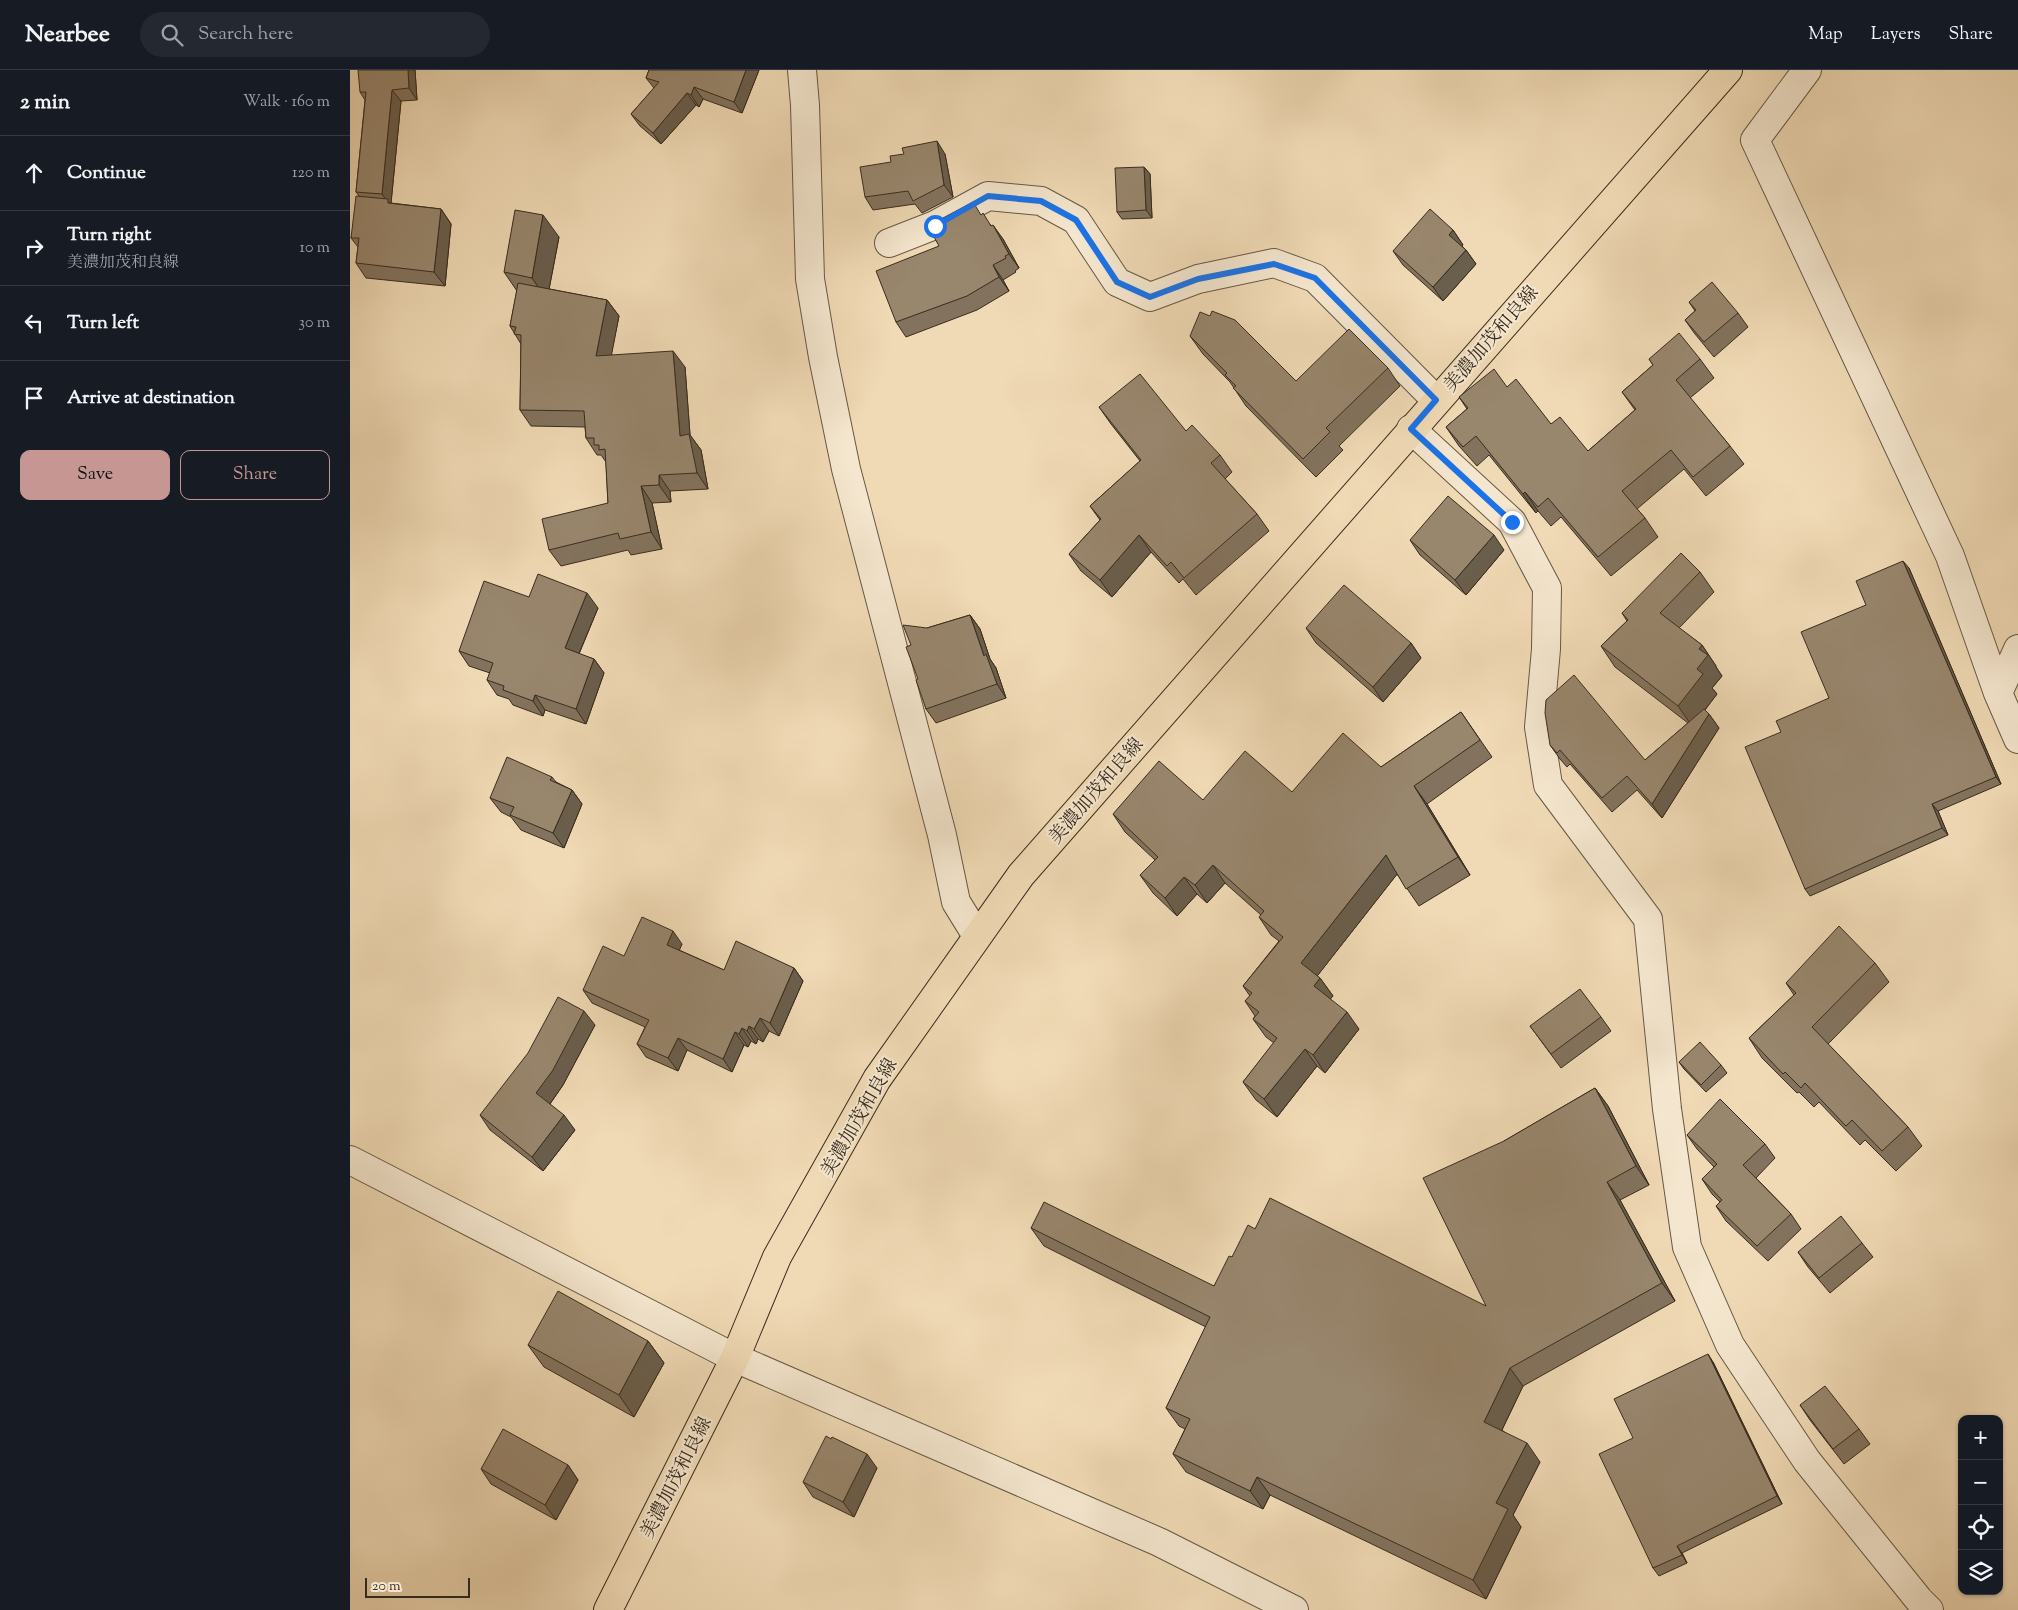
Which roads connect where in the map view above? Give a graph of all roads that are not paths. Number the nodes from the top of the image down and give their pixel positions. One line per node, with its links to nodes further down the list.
1 (802, 70): 10 (street)
2 (1728, 70): 5 (main road, 美濃加茂和良線)
3 (1807, 70): 8 (street)
4 (890, 243): 5 (street)
5 (1436, 400): 6 (main road, 美濃加茂和良線)
6 (1411, 429): 10 (main road, 美濃加茂和良線); 15 (street)
7 (2018, 649): 8 (street)
8 (1998, 693): 9 (street)
9 (2018, 739)
10 (977, 936): 12 (main road, 美濃加茂和良線)
11 (350, 1160): 12 (street)
12 (734, 1358): 13 (main road, 美濃加茂和良線); 14 (street)
13 (608, 1610)
14 (1294, 1610)
15 (1929, 1610)

